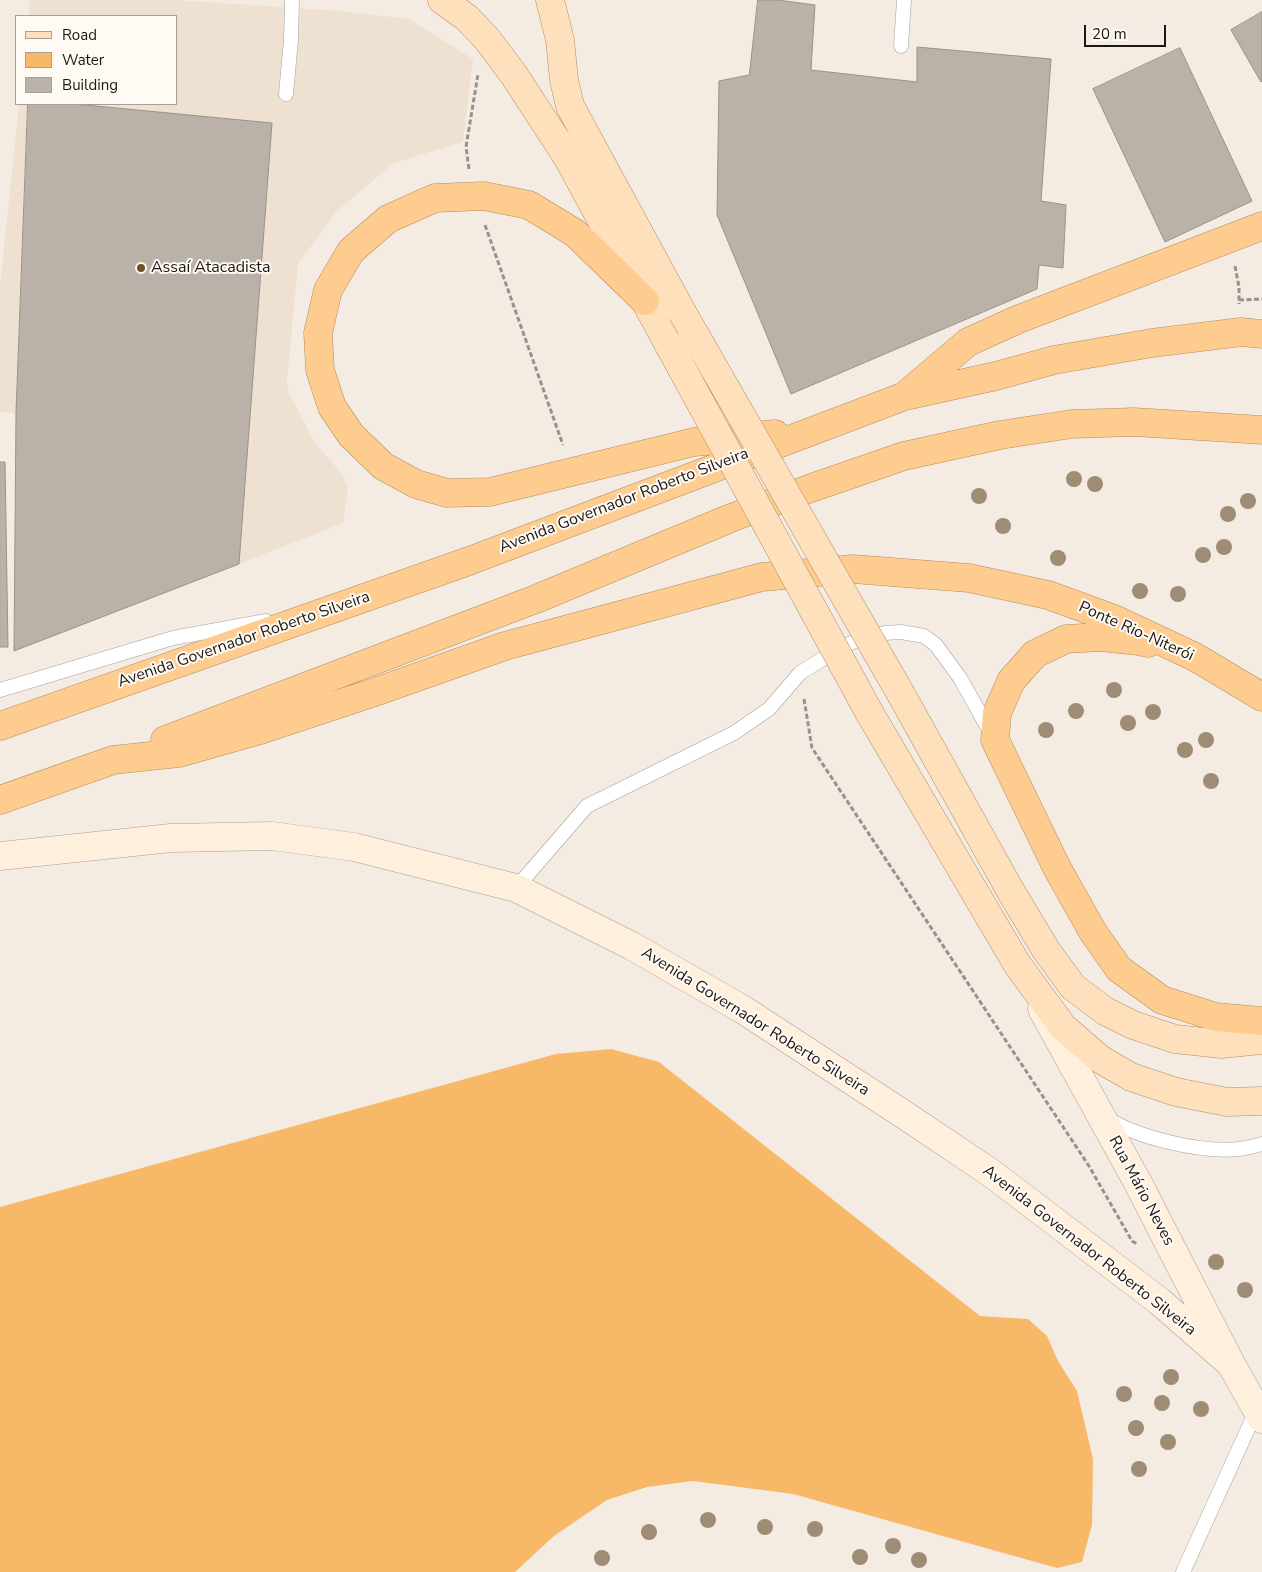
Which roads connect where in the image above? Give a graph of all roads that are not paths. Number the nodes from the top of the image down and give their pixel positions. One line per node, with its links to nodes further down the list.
1 (292, 0): 7 (lane)
2 (442, 0): 5 (main road)
3 (550, 0): 28 (main road, bridge)
4 (904, 0): 6 (lane)
5 (472, 18): 9 (main road)
6 (901, 46)
7 (286, 94)
8 (1262, 226): 11 (highway)
9 (645, 301): 14 (highway); 26 (main road, bridge)
10 (1255, 331): 11 (highway, Avenida Governador Roberto Silveira)
11 (904, 396): 14 (highway, Avenida Governador Roberto Silveira)
12 (1215, 426): 13 (highway); 15 (highway); 22 (highway)
13 (1262, 430)
14 (808, 431): 16 (highway, Avenida Governador Roberto Silveira)
15 (1262, 445)
16 (336, 608): 18 (lane); 20 (highway, Avenida Governador Roberto Silveira)
17 (1195, 657): 19 (highway, Ponte Rio-Niterói); 21 (highway); 22 (highway, Ponte Rio-Niterói)
18 (0, 690)
19 (1262, 697)
20 (0, 726)
21 (995, 740): 25 (lane); 27 (highway)
22 (113, 760): 23 (highway)
23 (0, 800)
24 (0, 856): 25 (street, Avenida Governador Roberto Silveira)
25 (516, 888): 32 (street, Avenida Governador Roberto Silveira)
26 (1017, 964): 29 (main road); 30 (street, Rua Mário Neves)
27 (1262, 1021)
28 (1262, 1040)
29 (1262, 1101)
30 (1099, 1113): 31 (lane); 32 (street, Rua Mário Neves)
31 (1262, 1144)
32 (1231, 1364): 33 (street, Rua Mário Neves)
33 (1260, 1414): 34 (lane)
34 (1183, 1572)

